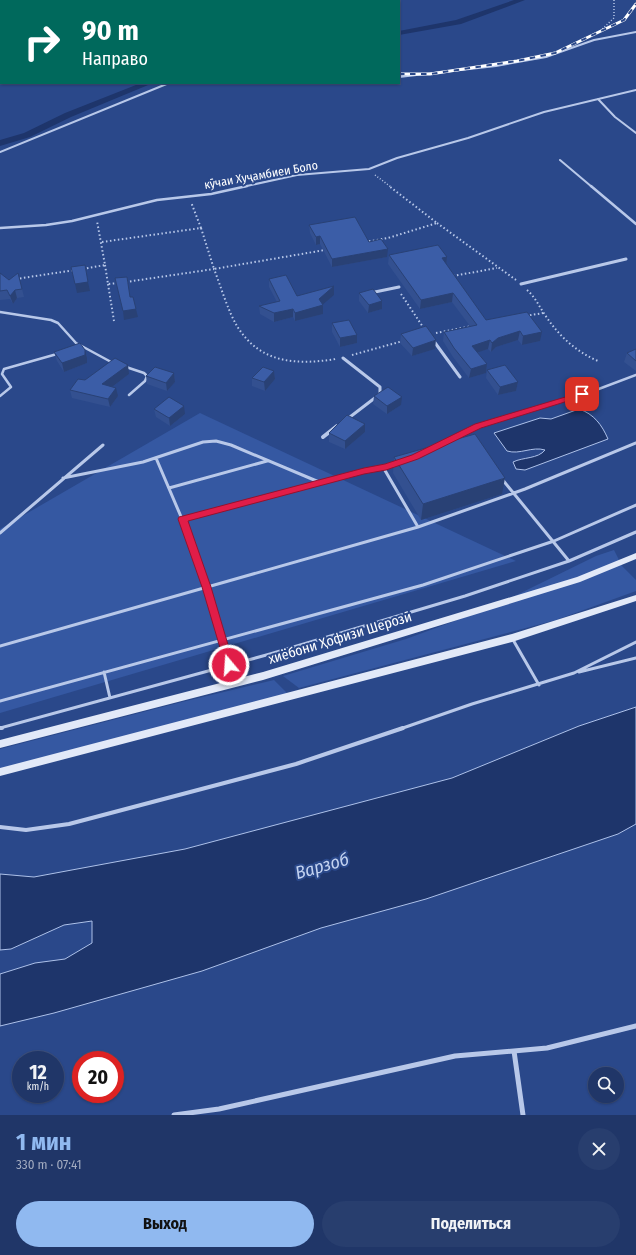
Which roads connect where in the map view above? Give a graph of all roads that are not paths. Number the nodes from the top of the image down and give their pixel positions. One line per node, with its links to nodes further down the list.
1 (636, 32): 2 (lane)
2 (400, 77)
3 (167, 84): 7 (lane)
4 (636, 90): 5 (lane, кӯчаи Хуҷамбиеи Боло)
5 (598, 99): 6 (lane); 10 (lane, кӯчаи Хуҷамбиеи Боло)
6 (636, 133)
7 (0, 152)
8 (560, 160): 9 (lane)
9 (636, 224)
10 (0, 228)
11 (626, 259): 12 (street)
12 (521, 284)
13 (399, 287): 14 (street)
14 (364, 295)
15 (0, 312): 17 (lane)
16 (428, 334): 22 (street)
17 (76, 343): 18 (lane); 23 (lane)
18 (72, 346)
19 (62, 351): 24 (lane)
20 (342, 358): 26 (street)
21 (636, 375): 25 (lane)
22 (460, 377)
23 (129, 395)
24 (0, 396)
25 (462, 434): 27 (lane); 30 (lane)
26 (323, 437)
27 (468, 440)
28 (636, 443): 39 (lane)
29 (103, 445): 36 (lane)
30 (440, 446)
31 (156, 458): 32 (lane); 36 (lane); 38 (lane)
32 (268, 461): 37 (lane); 38 (lane)
33 (401, 462): 34 (lane)
34 (383, 467): 37 (lane); 42 (lane)
35 (499, 476): 39 (lane)
36 (63, 478): 44 (lane)
37 (319, 482): 41 (lane)
38 (169, 488): 41 (lane)
39 (514, 493): 42 (lane); 45 (lane)
40 (636, 505): 45 (lane)
41 (182, 519): 48 (lane)
42 (418, 527): 48 (lane)
43 (636, 532): 47 (lane)
44 (0, 533)
45 (554, 541): 47 (lane); 51 (lane)
46 (636, 556): 62 (main road, хиёбони Ҳофизи Шерозӣ)
47 (569, 561): 55 (lane)
48 (206, 587): 51 (lane); 53 (lane)
49 (636, 598): 50 (main road)
50 (512, 638): 58 (lane); 63 (main road)
51 (222, 641): 55 (lane); 56 (lane)
52 (636, 642): 57 (lane)
53 (0, 646)
54 (636, 658): 57 (lane)
55 (229, 665): 59 (lane)
56 (104, 672): 59 (lane); 60 (lane)
57 (574, 673): 58 (lane)
58 (539, 685): 64 (lane)
59 (110, 698): 61 (lane)
60 (0, 701)
61 (0, 728)
62 (0, 744)
63 (0, 772)
64 (0, 827)
65 (636, 1026): 66 (street)
66 (514, 1051): 67 (street); 69 (street)
67 (219, 1112): 68 (street)
68 (174, 1115)
69 (523, 1115)

